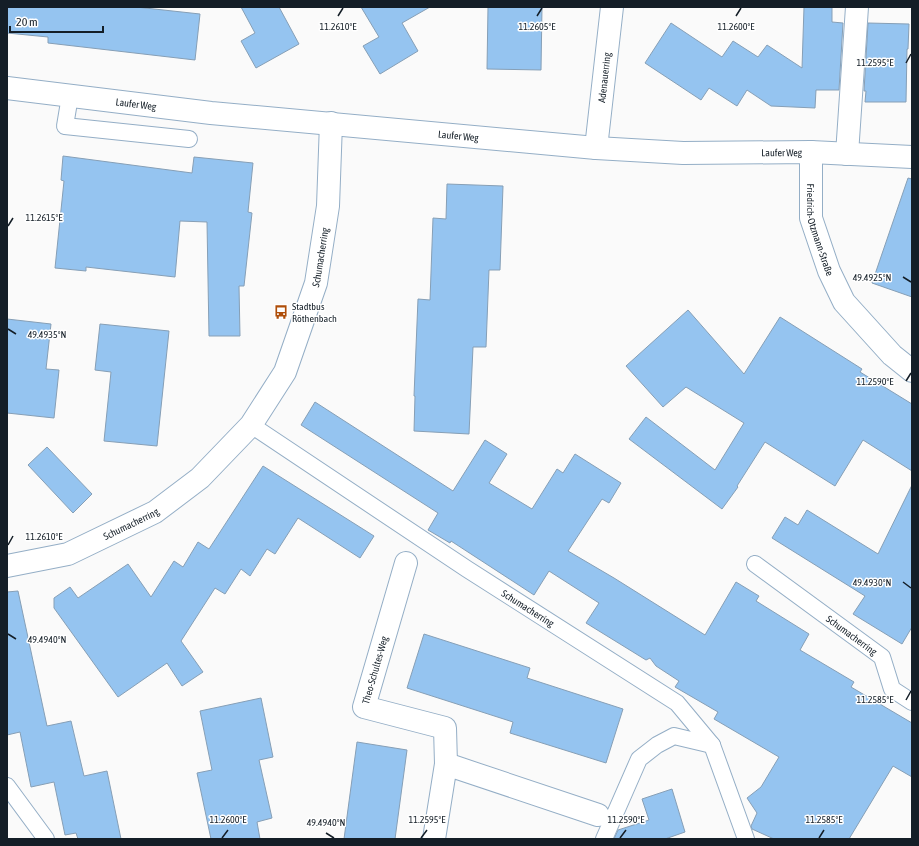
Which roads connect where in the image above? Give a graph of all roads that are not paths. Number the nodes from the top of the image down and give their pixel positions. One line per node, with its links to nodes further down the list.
1 (612, 7): 7 (street, Adenauerring)
2 (857, 7): 9 (street)
3 (7, 88): 4 (street, Laufer Weg)
4 (70, 96): 5 (street, Laufer Weg); 6 (lane)
5 (331, 123): 7 (street, Laufer Weg); 12 (street, Schumacherring)
6 (189, 139)
7 (596, 148): 8 (street, Laufer Weg)
8 (811, 152): 9 (street, Laufer Weg); 11 (street, Friedrich-Otzmann-Straße)
9 (847, 154): 10 (street, Laufer Weg)
10 (912, 157)
11 (912, 371)
12 (251, 425): 15 (street, Schumacherring); 17 (lane, Schumacherring)
13 (406, 563): 18 (street, Theo-Schultes-Weg)
14 (756, 564): 16 (lane, Schumacherring)
15 (7, 566)
16 (912, 702)
17 (712, 745): 23 (lane); 24 (lane, Schumacherring)
18 (446, 764): 20 (street); 22 (street, Theo-Schultes-Weg)
19 (7, 786): 21 (lane)
20 (598, 815)
21 (46, 839)
22 (434, 839)
23 (604, 839)
24 (746, 839)

